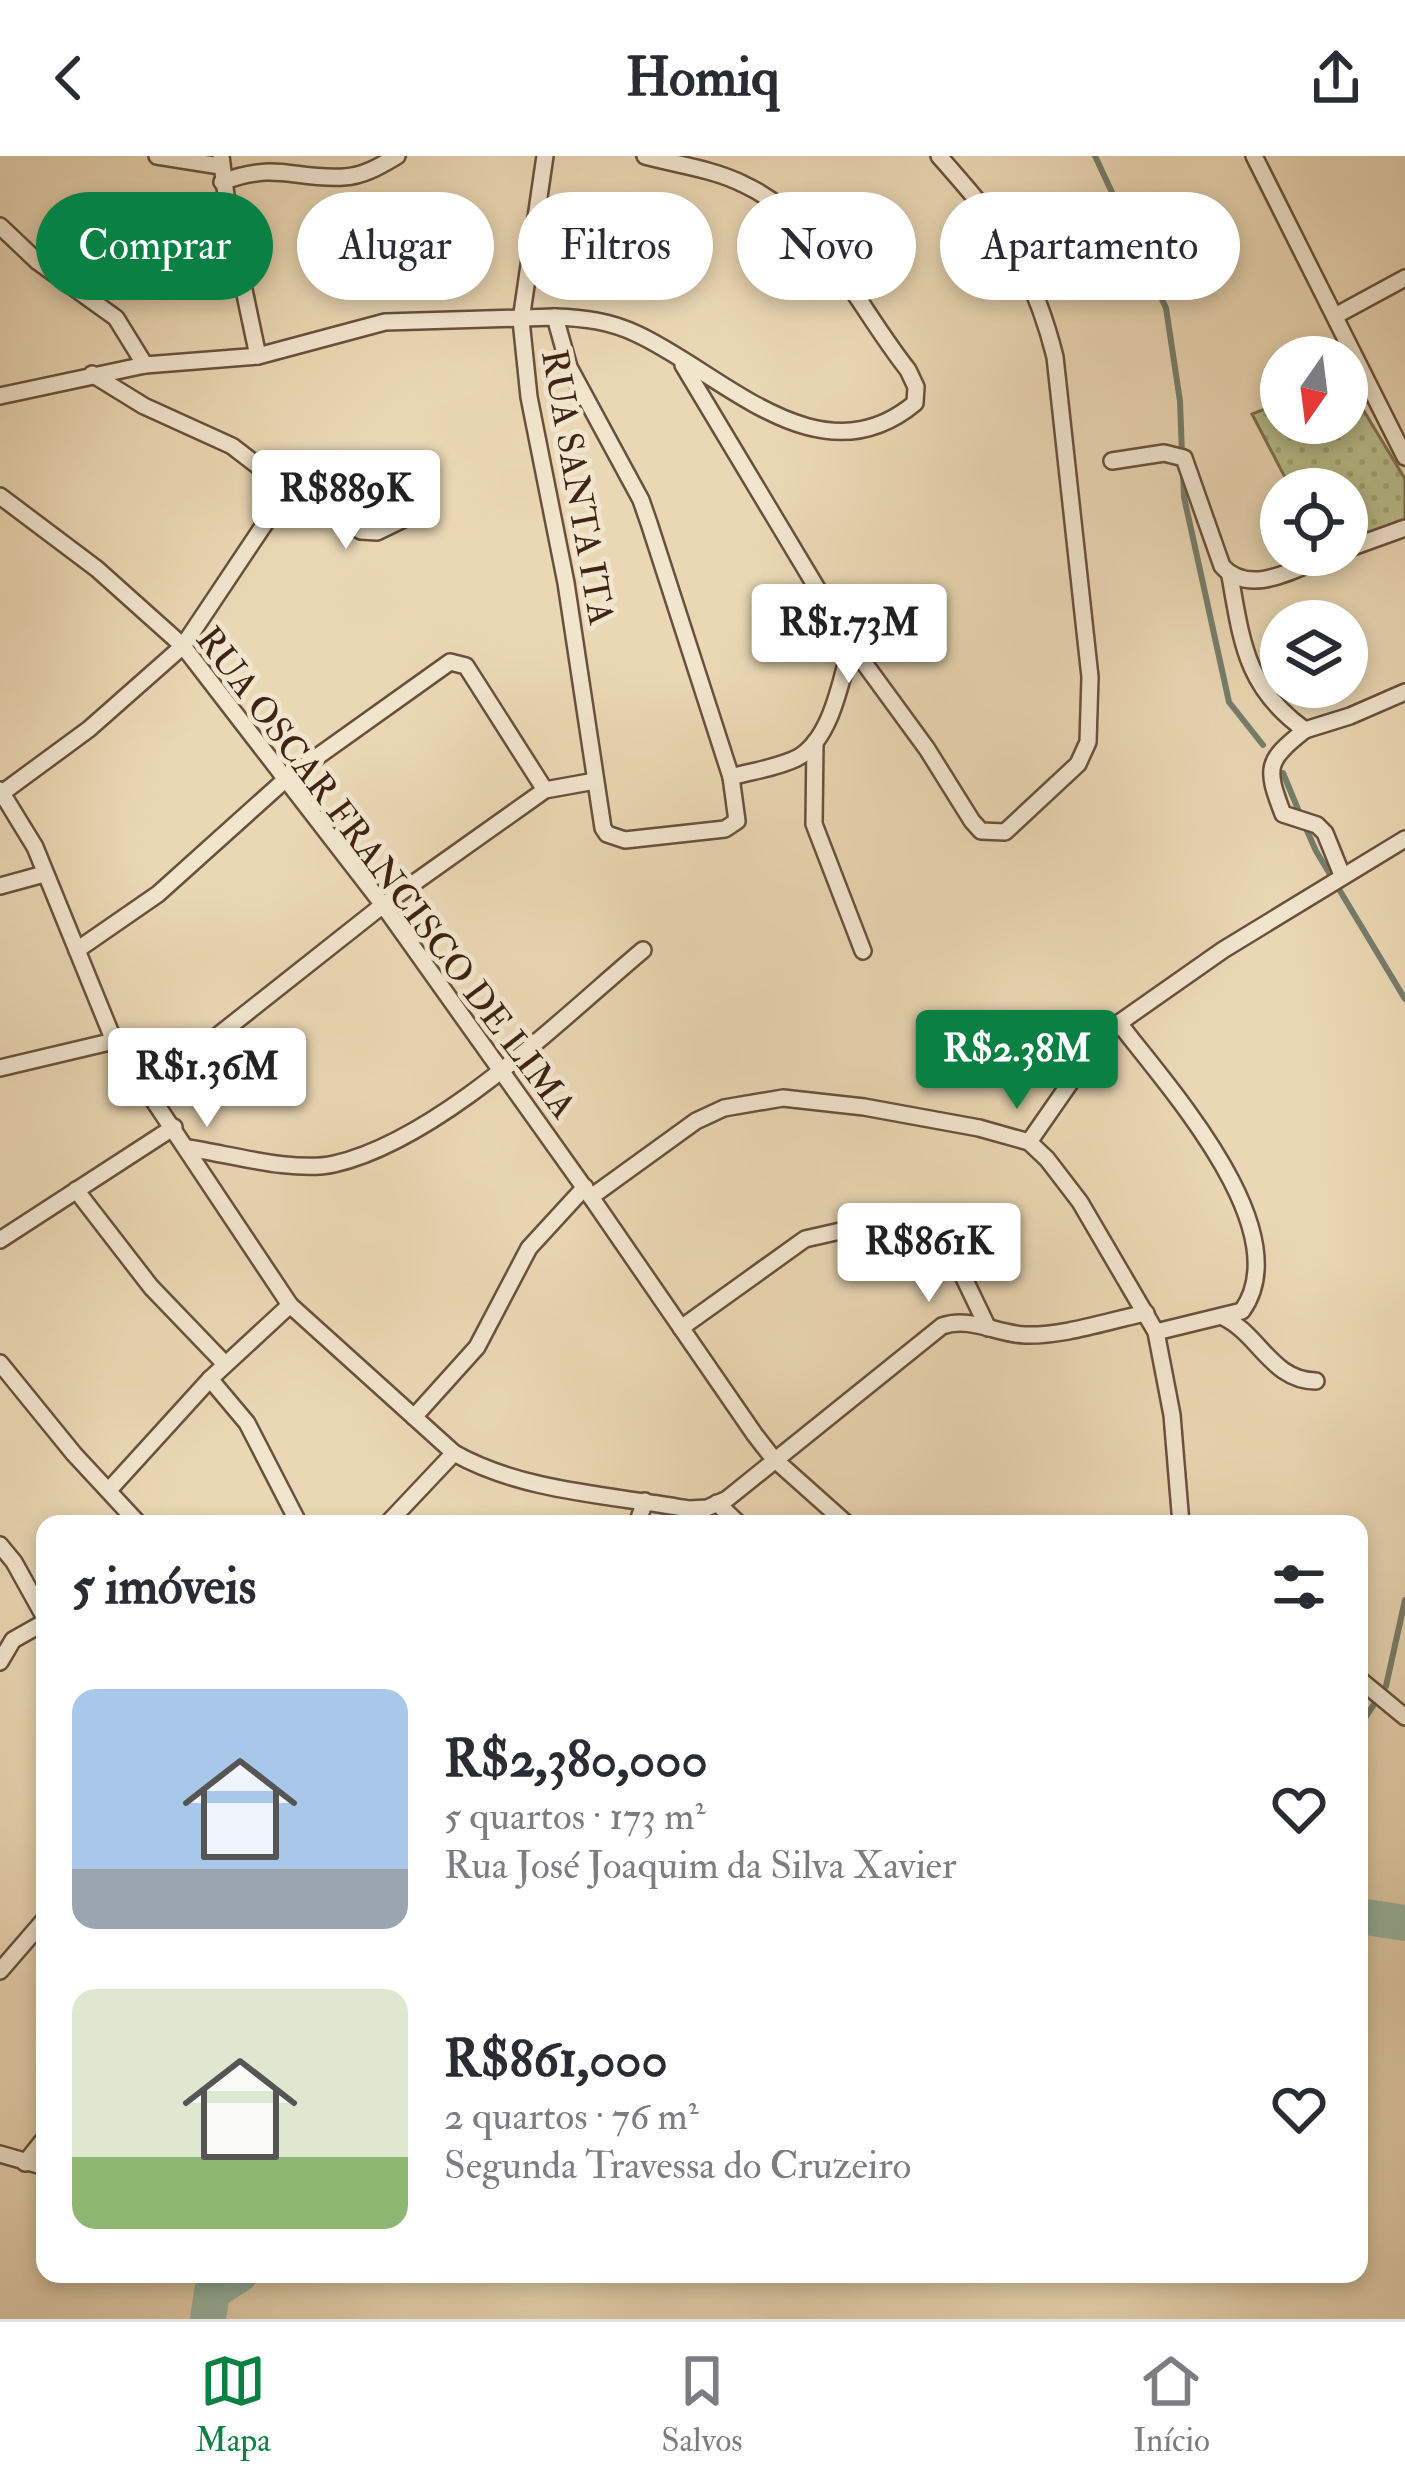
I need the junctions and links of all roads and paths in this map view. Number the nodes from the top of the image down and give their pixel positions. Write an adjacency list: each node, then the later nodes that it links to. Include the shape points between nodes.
1 (158, 156): 7 (street)
2 (397, 156): 7 (street, via 348,177)
3 (545, 156): 12 (street, RUA SANTA ITA)
4 (645, 156): 14 (street, via 742,183 788,213 842,273 908,370 915,403 850,433 830,433 791,423)
5 (939, 156): 27 (street, via 1010,238 1055,357 1090,677 1088,742 1078,764 1005,832 981,831)
6 (1255, 156): 10 (street)
7 (221, 168): 13 (street)
8 (0, 226): 15 (street, via 116,318)
9 (1405, 278): 10 (street)
10 (1335, 316): 18 (street)
11 (555, 317): 12 (street); 14 (street, via 632,331); 32 (street, via 568,367 641,500)
12 (521, 320): 13 (street, via 385,322); 34 (street, RUA SANTA ITA)
13 (258, 356): 15 (street)
14 (681, 362): 27 (street)
15 (146, 365): 16 (street)
16 (92, 374): 17 (street); 20 (street, via 232,446)
17 (0, 396)
18 (1405, 457)
19 (1112, 461): 25 (street, via 1179,455)
20 (288, 489): 22 (street, via 361,532); 28 (street)
21 (0, 496): 28 (street, RUA OSCAR FRANCISCO DE LIMA)
22 (412, 515)
23 (1405, 528): 24 (street)
24 (1368, 541)
25 (1231, 576): 26 (street); 30 (street, via 1255,678)
26 (1274, 576)
27 (851, 645): 31 (street)
28 (183, 646): 33 (street, RUA OSCAR FRANCISCO DE LIMA); 36 (street)
29 (1405, 692): 30 (street)
30 (1305, 730): 39 (street, via 1275,753 1270,771 1283,814 1325,833)
31 (815, 742): 32 (street, via 791,760); 44 (street, via 814,824)
32 (730, 777): 34 (street, RUA SANTA ITA, via 737,820 724,830 625,840 603,827)
33 (286, 779): 35 (street, via 438,668 460,662); 41 (street, RUA OSCAR FRANCISCO DE LIMA); 42 (street, via 158,894)
34 (595, 781): 35 (street)
35 (545, 790): 41 (street)
36 (1, 792): 38 (street)
37 (1405, 839): 39 (street)
38 (44, 874): 40 (street); 42 (street)
39 (1341, 876): 45 (street)
40 (0, 886)
41 (383, 904): 48 (street, RUA OSCAR FRANCISCO DE LIMA); 49 (street)
42 (77, 950): 46 (street)
43 (643, 950): 48 (street)
44 (863, 951)
45 (1119, 1023): 51 (street); 58 (street, via 1237,1192 1253,1244 1252,1290 1242,1311)
46 (114, 1041): 47 (street); 49 (street)
47 (2, 1063)
48 (500, 1071): 52 (street, via 445,1112 335,1163); 54 (street, RUA OSCAR FRANCISCO DE LIMA)
49 (149, 1090): 50 (street)
50 (173, 1127): 52 (street); 53 (street)
51 (1029, 1142): 54 (street, via 783,1098 697,1121); 57 (street, via 1080,1202)
52 (188, 1148): 56 (street)
53 (76, 1190): 55 (street); 63 (street, via 151,1287)
54 (588, 1192): 59 (street, RUA OSCAR FRANCISCO DE LIMA); 66 (street, via 529,1248 477,1347)
55 (0, 1240)
56 (290, 1305): 63 (street); 66 (street)
57 (1146, 1313): 60 (street, via 1043,1334); 61 (street)
58 (1222, 1317): 61 (street); 65 (street, via 1291,1378)
59 (681, 1328): 60 (street, via 805,1239 871,1223 923,1229 951,1250); 68 (street, RUA OSCAR FRANCISCO DE LIMA)
60 (988, 1328): 68 (street, via 943,1326)
61 (1156, 1332): 78 (street)
62 (0, 1363): 69 (street)
63 (225, 1364): 64 (street)
64 (210, 1378): 69 (street); 73 (street, via 247,1423)
65 (1316, 1381)
66 (414, 1417): 67 (street)
67 (454, 1453): 70 (street, via 512,1478); 74 (street)
68 (773, 1458): 71 (street); 77 (street, RUA OSCAR FRANCISCO DE LIMA)
69 (109, 1490): 72 (street)
70 (645, 1502): 71 (street, via 689,1509); 75 (street)
71 (717, 1503): 76 (street)
72 (132, 1515)
73 (294, 1515)
74 (395, 1515)
75 (640, 1515)
76 (730, 1515)
77 (837, 1515)
78 (1180, 1515)
79 (0, 1545): 80 (street)
80 (36, 1603)
81 (36, 1623): 82 (street)
82 (6, 1635): 83 (street)
83 (0, 1662)
84 (1368, 1687): 85 (street)
85 (1400, 1710)
86 (36, 1930): 87 (street)
87 (0, 1972)
88 (36, 2149): 90 (street)
89 (0, 2154): 90 (street)
90 (25, 2163): 91 (street)
91 (36, 2165)

